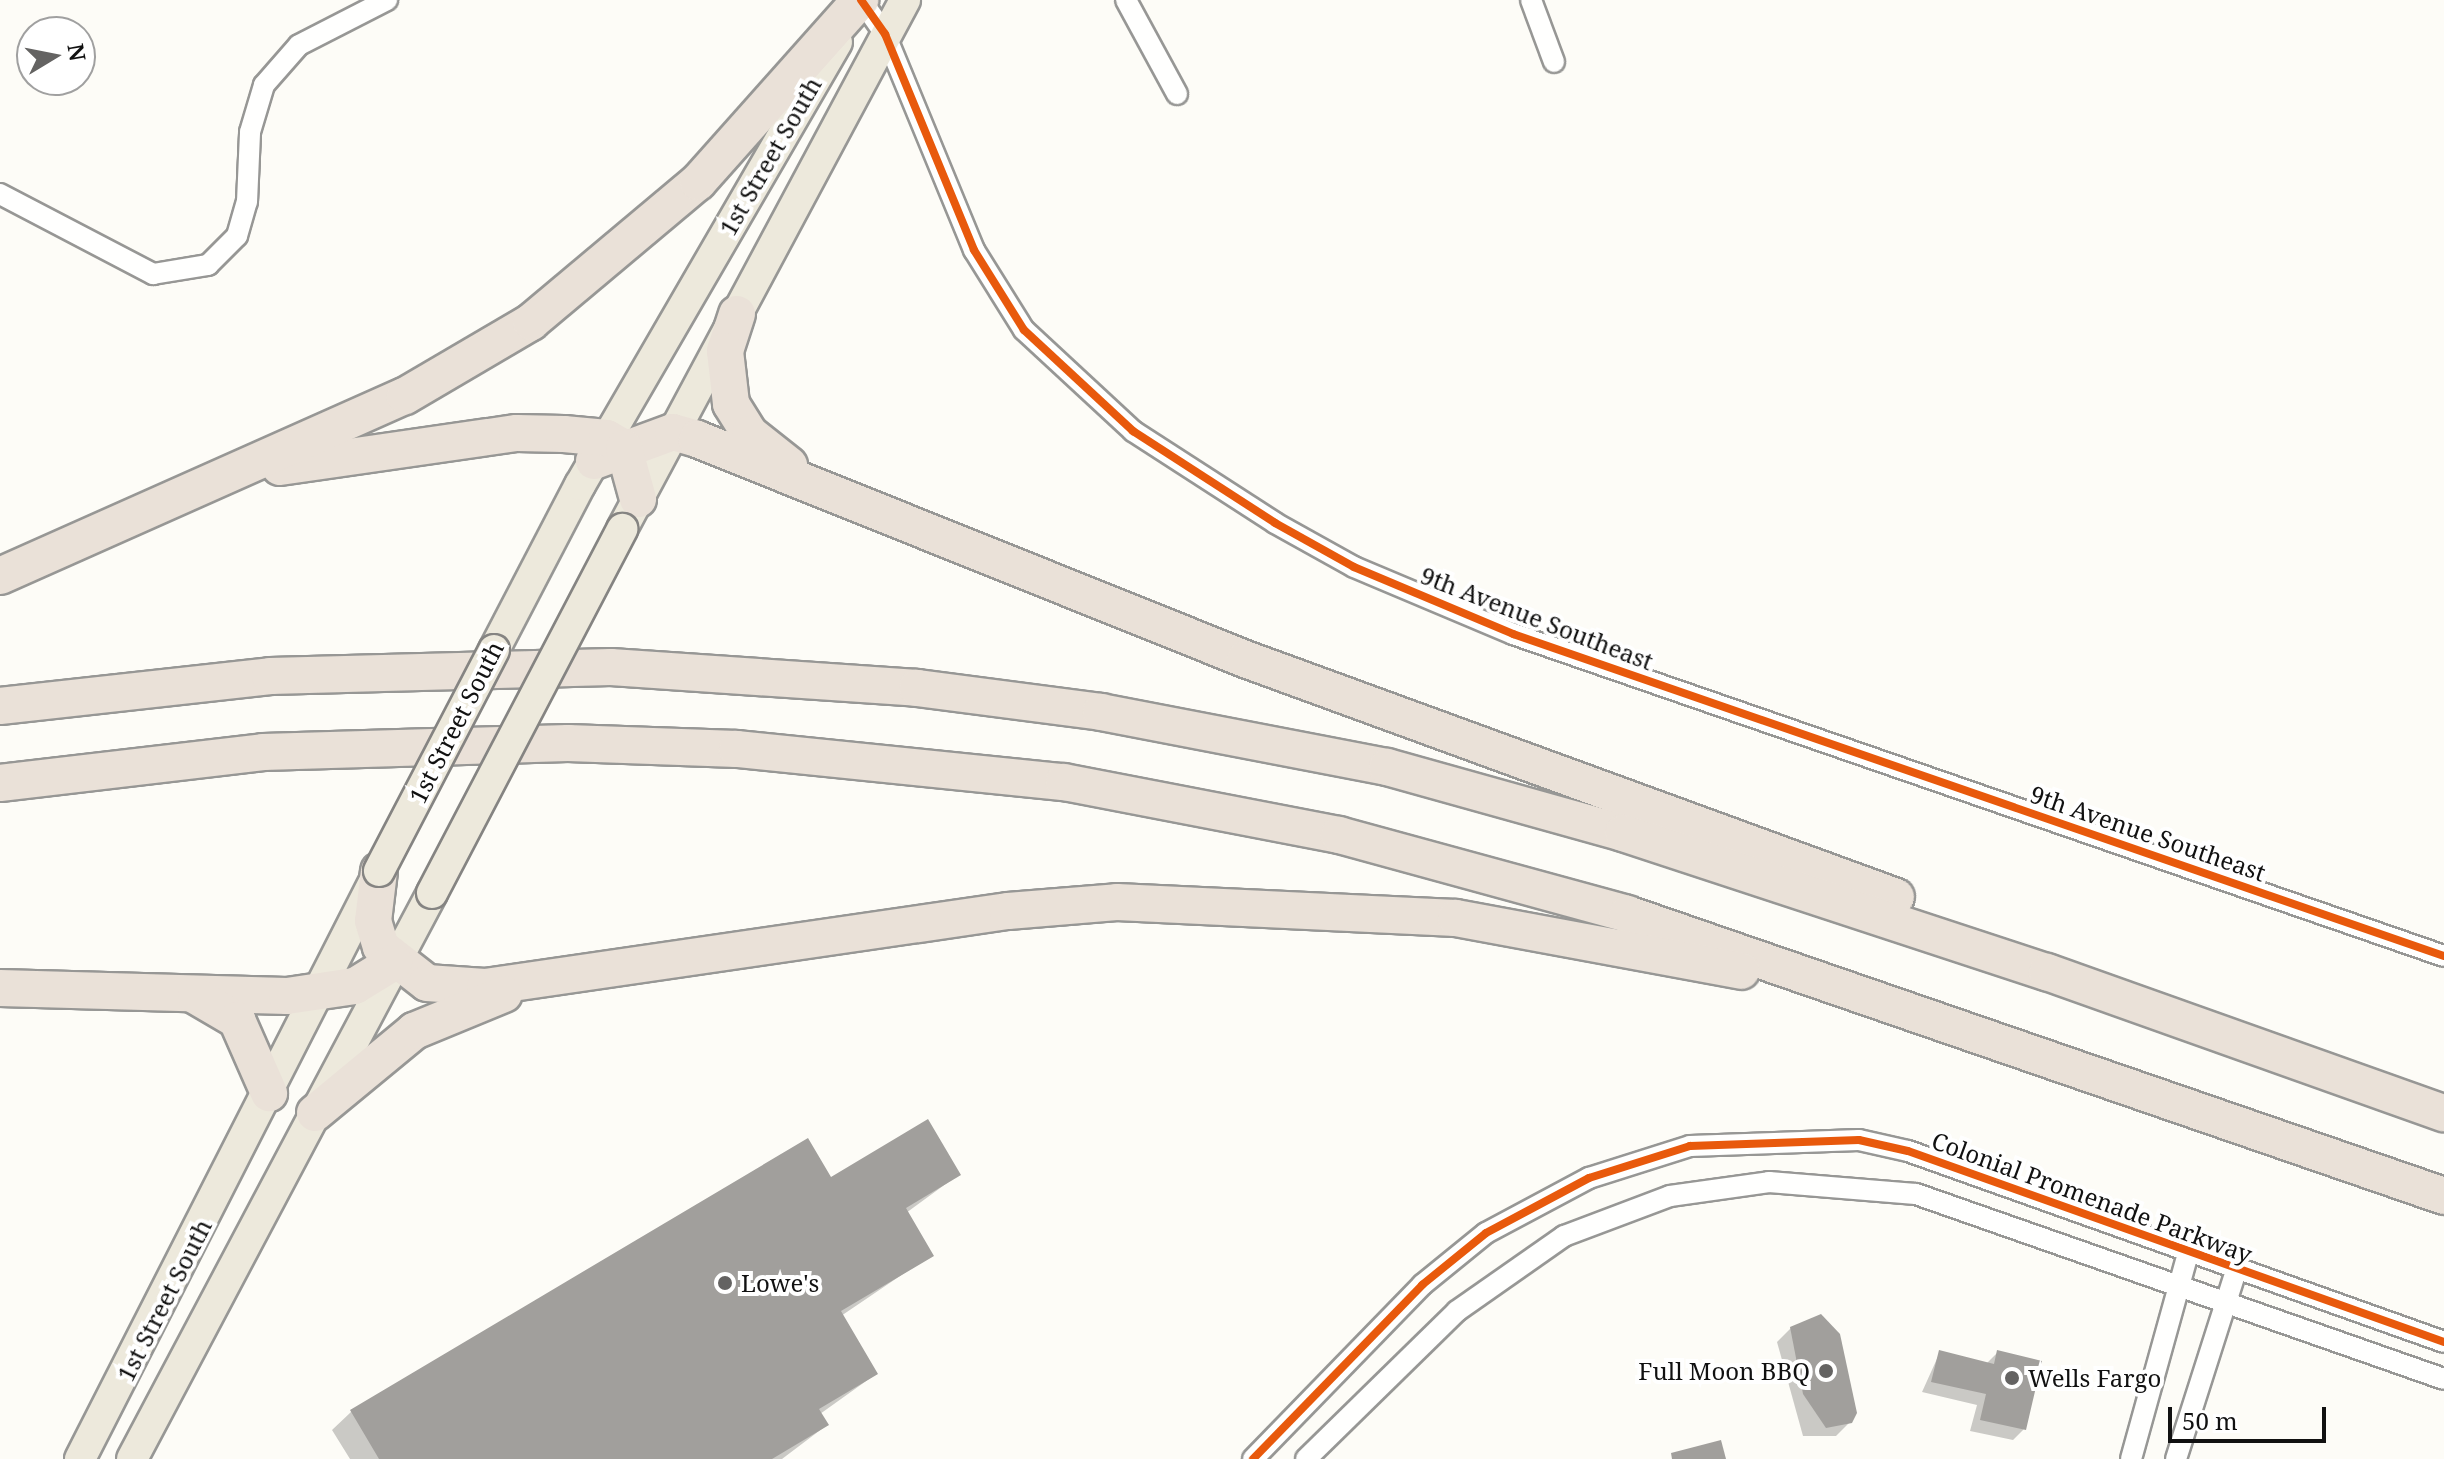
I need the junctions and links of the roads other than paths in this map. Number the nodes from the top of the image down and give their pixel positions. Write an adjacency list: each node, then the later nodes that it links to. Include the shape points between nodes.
1 (387, 0): 9 (street, via 299,45 264,85 250,132 247,202 237,236 208,265 181,275 153,274)
2 (861, 0): 6 (street, 9th Avenue Southeast); 12 (main road, 1st Street South); 14 (highway, via 698,182 531,322 405,396)
3 (905, 0): 6 (main road, 1st Street South)
4 (1126, 0): 8 (street)
5 (1531, 0): 7 (street)
6 (885, 34): 10 (main road, 1st Street South); 20 (street, 9th Avenue Southeast, via 954,210 1024,330 1133,431 1275,523 1354,567 1513,634)
7 (1554, 62)
8 (1177, 94)
9 (0, 194)
10 (737, 314): 11 (main road, 1st Street South); 13 (highway, via 725,351 739,420)
11 (673, 432): 12 (highway); 13 (highway); 15 (main road, 1st Street South)
12 (601, 458): 14 (highway, via 517,433 283,466); 15 (highway); 19 (main road, 1st Street South, bridge)
13 (831, 492): 22 (highway, via 1245,659 1975,924)
14 (177, 495): 16 (highway)
15 (630, 514): 21 (main road, 1st Street South, bridge)
16 (0, 576)
17 (0, 706): 22 (highway, via 270,676 611,667 995,697 1387,767 1623,833)
18 (0, 783): 24 (highway, via 375,746 568,743 887,761 1064,782 1339,835 1612,909)
19 (379, 871): 21 (highway, via 373,921); 26 (main road, 1st Street South)
20 (2444, 956)
21 (394, 962): 23 (highway, via 427,983 485,987); 26 (highway, via 355,986); 29 (main road, 1st Street South)
22 (2047, 972): 30 (highway)
23 (547, 979): 24 (highway, via 1008,911 1117,902 1456,918); 29 (highway, via 414,1031)
24 (1830, 985): 31 (highway)
25 (0, 988): 27 (highway)
26 (320, 993): 27 (highway); 28 (main road, 1st Street South)
27 (183, 994): 28 (highway, via 210,998 237,1020)
28 (269, 1093): 39 (main road, 1st Street South)
29 (315, 1113): 38 (main road, 1st Street South)
30 (2444, 1113)
31 (2444, 1196)
32 (2188, 1253): 33 (street, Colonial Promenade Parkway); 34 (street); 40 (street, Colonial Promenade Parkway, via 2057,1201 1859,1140 1690,1146 1589,1178 1486,1233 1422,1285)
33 (2236, 1271): 35 (street); 36 (street, Colonial Promenade Parkway)
34 (2179, 1286): 35 (street); 41 (street, via 1916,1194 1802,1180 1670,1196 1607,1216 1504,1272); 42 (street)
35 (2227, 1304): 37 (street); 43 (street)
36 (2444, 1342)
37 (2444, 1379)
38 (141, 1452)
39 (80, 1459)
40 (1253, 1459)
41 (1306, 1459)
42 (2131, 1459)
43 (2176, 1459)

